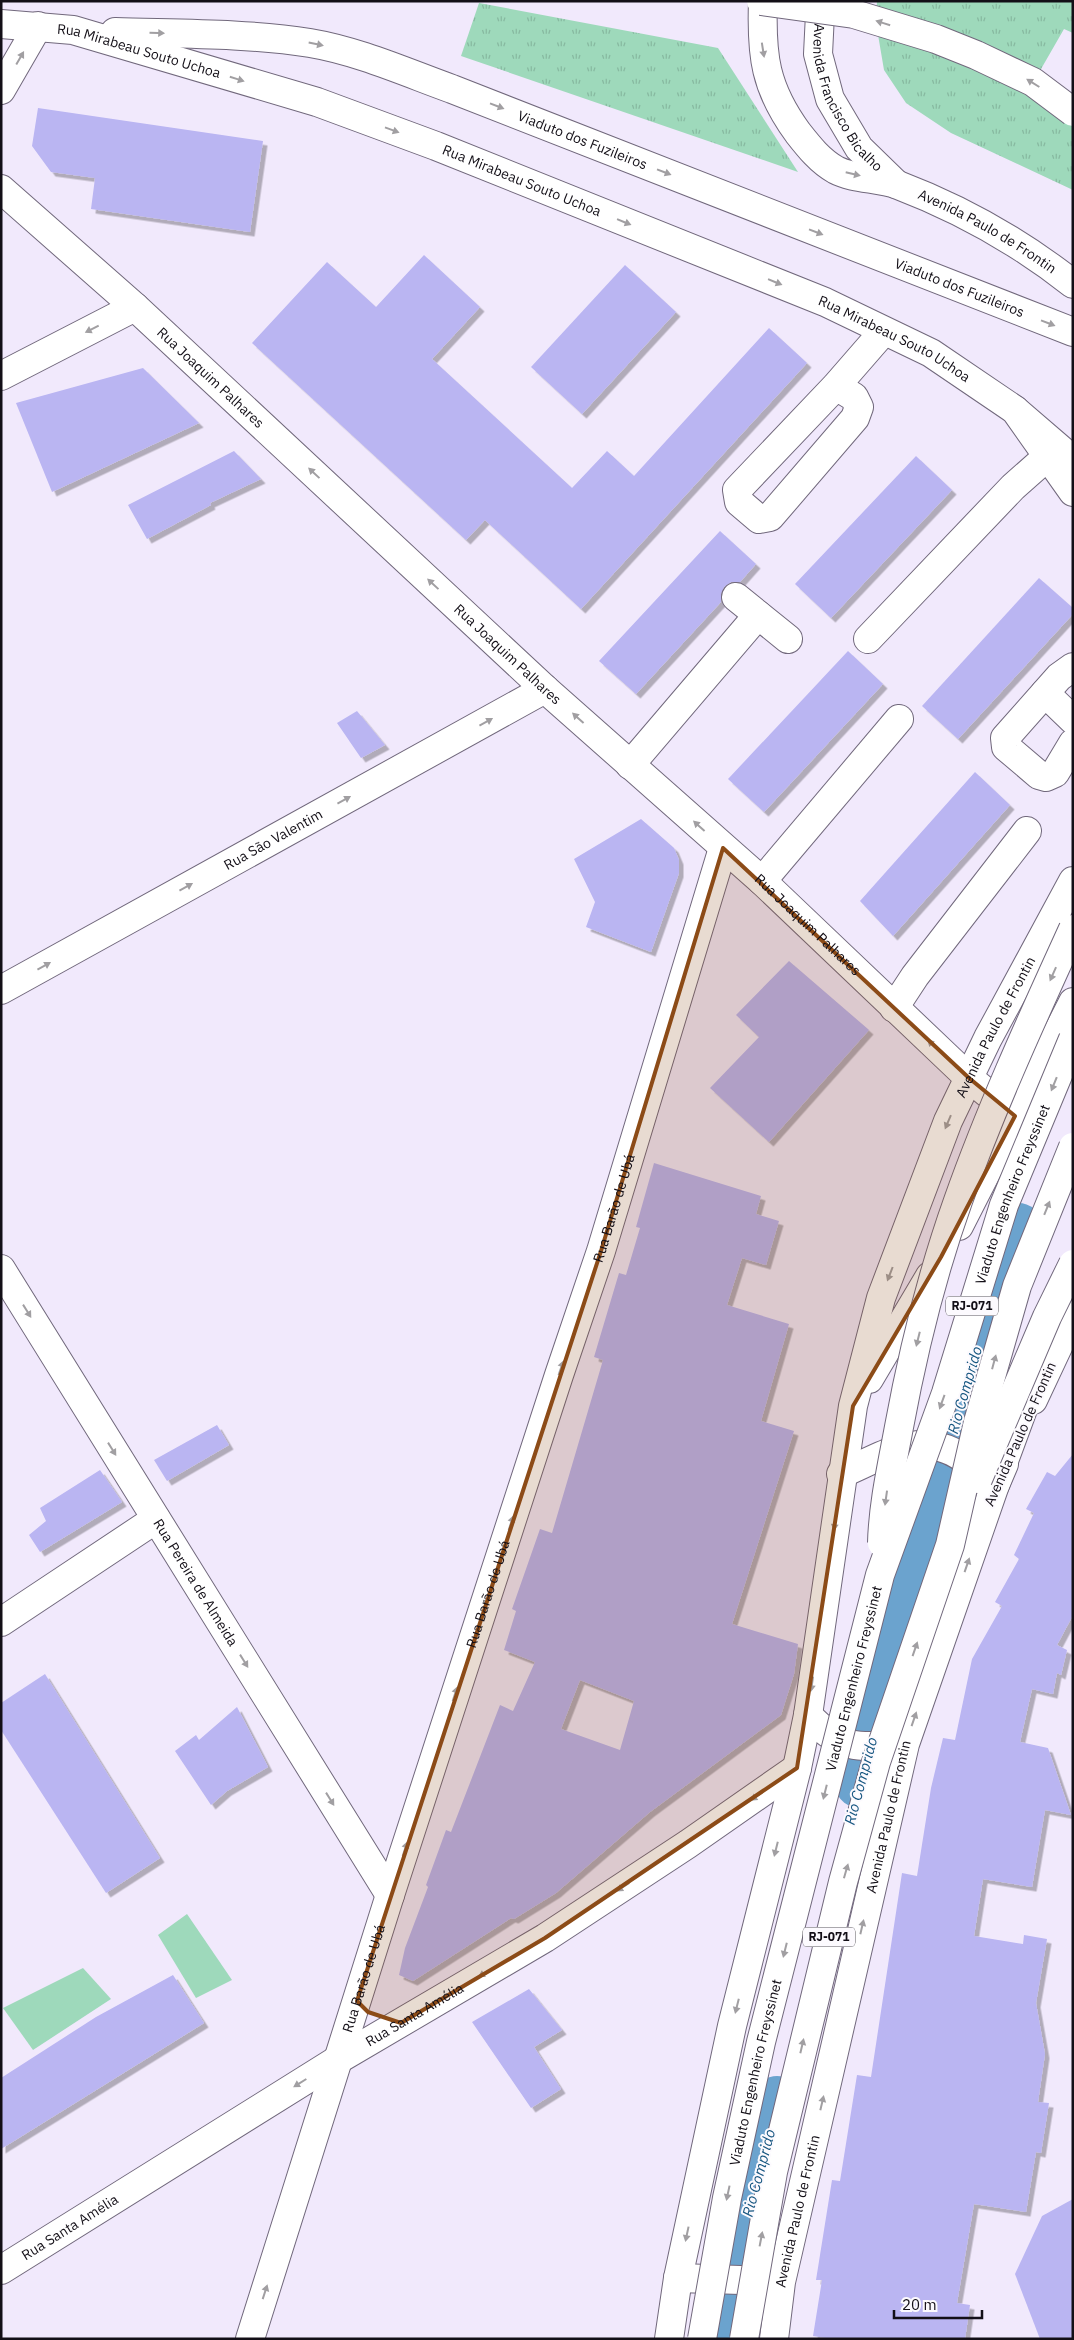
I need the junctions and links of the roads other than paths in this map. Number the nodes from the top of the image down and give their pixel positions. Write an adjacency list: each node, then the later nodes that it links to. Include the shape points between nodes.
1 (762, 1): 7 (main road, one-way to 1, bridge, via 1033,82 936,40 854,14); 8 (main road, one-way to 8, via 762,41 768,79 785,115 811,151 837,170)
2 (824, 1): 8 (main road, Avenida Francisco Bicalho, via 820,14 818,54 830,99 859,148)
3 (1, 24): 4 (main road, Rua Mirabeau Souto Uchoa)
4 (38, 26): 5 (main road, Rua Mirabeau Souto Uchoa); 6 (main road, one-way to 4)
5 (73, 30): 12 (main road, Rua Mirabeau Souto Uchoa, one-way to 12, via 317,102 427,143 826,302); 13 (main road, Viaduto dos Fuzileiros, one-way to 13, via 267,38 311,43 358,55)
6 (1, 90)
7 (1073, 112)
8 (897, 185): 10 (main road, Avenida Paulo de Frontin, via 987,226)
9 (1, 190): 11 (main road, Rua Joaquim Palhares)
10 (1073, 284)
11 (135, 307): 14 (main road, one-way to 14); 23 (main road, Rua Joaquim Palhares, one-way to 11)
12 (883, 332): 15 (main road); 16 (main road, Rua Mirabeau Souto Uchoa, via 931,353 1015,410)
13 (1073, 332)
14 (1, 376)
15 (836, 386): 15 (main road, via 737,490 739,502 759,519 770,517 855,418 859,407 854,397)
16 (1060, 458): 17 (main road); 21 (main road, via 1013,487)
17 (1073, 492)
18 (736, 597): 19 (main road)
19 (758, 615): 20 (main road); 28 (main road)
20 (788, 639)
21 (868, 639)
22 (1072, 668): 24 (main road)
23 (545, 689): 28 (main road, Rua Joaquim Palhares, one-way to 23); 34 (main road, Rua São Valentim, one-way to 23)
24 (1045, 694): 26 (main road); 27 (main road, via 1004,738 1006,747 1039,775 1046,777 1054,772)
25 (899, 719): 31 (main road)
26 (1073, 720)
27 (1073, 743)
28 (630, 764): 30 (main road, Rua Joaquim Palhares, one-way to 28)
29 (1027, 830): 36 (main road)
30 (723, 848): 31 (main road, Rua Joaquim Palhares); 58 (main road, Rua Barão de Ubá, one-way to 30, via 601,1251)
31 (762, 881): 36 (main road, Rua Joaquim Palhares)
32 (1073, 881): 38 (main road, Avenida Paulo de Frontin)
33 (1073, 929): 50 (main road, one-way to 50, bridge, via 1022,1041 958,1201 926,1306 908,1378 887,1490)
34 (1, 990)
35 (1073, 1002): 39 (main road, Avenida Paulo de Frontin)
36 (894, 1008): 38 (main road, Rua Joaquim Palhares, one-way to 36)
37 (1073, 1039): 50 (main road, Viaduto Engenheiro Freyssinet / RJ-071, one-way to 50, bridge, via 1004,1205 946,1393)
38 (969, 1078): 39 (main road, Rua Joaquim Palhares); 45 (main road, Avenida Paulo de Frontin, one-way to 45, via 948,1121 881,1298)
39 (1016, 1116): 45 (main road, Avenida Paulo de Frontin, via 952,1238)
40 (1073, 1147): 49 (main road, RJ-071, one-way to 40, bridge, via 978,1422 1006,1323 1036,1235)
41 (1073, 1264): 49 (main road, bridge, via 1047,1317)
42 (1, 1269): 48 (main road, Rua Pereira de Almeida, one-way to 48)
43 (1073, 1280): 47 (main road)
44 (1073, 1315): 47 (main road, Avenida Paulo de Frontin)
45 (852, 1406): 46 (main road, Avenida Paulo de Frontin)
46 (841, 1474): 47 (main road, via 908,1446 925,1443 942,1446 965,1457); 52 (main road, Avenida Paulo de Frontin, one-way to 52)
47 (995, 1485): 53 (main road, Avenida Paulo de Frontin, one-way to 47)
48 (156, 1519): 51 (main road); 58 (main road, Rua Pereira de Almeida, one-way to 58)
49 (950, 1545): 68 (main road, RJ-071, one-way to 49, bridge, via 773,2172 843,1882 876,1762)
50 (880, 1575): 67 (main road, Viaduto Engenheiro Freyssinet / RJ-071, one-way to 67, bridge, via 761,2042 727,2198)
51 (1, 1622)
52 (808, 1715): 54 (main road); 56 (main road, Avenida Paulo de Frontin)
53 (905, 1744): 55 (main road); 57 (main road, Avenida Paulo de Frontin)
54 (839, 1749): 55 (main road, via 853,1759); 56 (main road)
55 (872, 1757): 57 (main road)
56 (797, 1768): 60 (main road, Rua Santa Amélia, one-way to 60, via 545,1938); 63 (main road, Avenida Paulo de Frontin, one-way to 63, via 732,2026)
57 (895, 1786): 64 (main road, Avenida Paulo de Frontin, one-way to 57)
58 (390, 1895): 59 (main road, Rua Barão de Ubá)
59 (357, 2001): 60 (main road, via 378,2018); 61 (main road, Rua Barão de Ubá)
60 (401, 2023): 61 (main road, Rua Santa Amélia)
61 (339, 2059): 62 (main road, Rua Santa Amélia, one-way to 62); 65 (main road, Rua Barão de Ubá, one-way to 61)
62 (1, 2270)
63 (678, 2278): 64 (main road, bridge); 66 (main road, Avenida Paulo de Frontin)
64 (781, 2282): 69 (main road, Avenida Paulo de Frontin)
65 (250, 2339)
66 (669, 2339)
67 (702, 2339)
68 (744, 2339)
69 (774, 2339)

